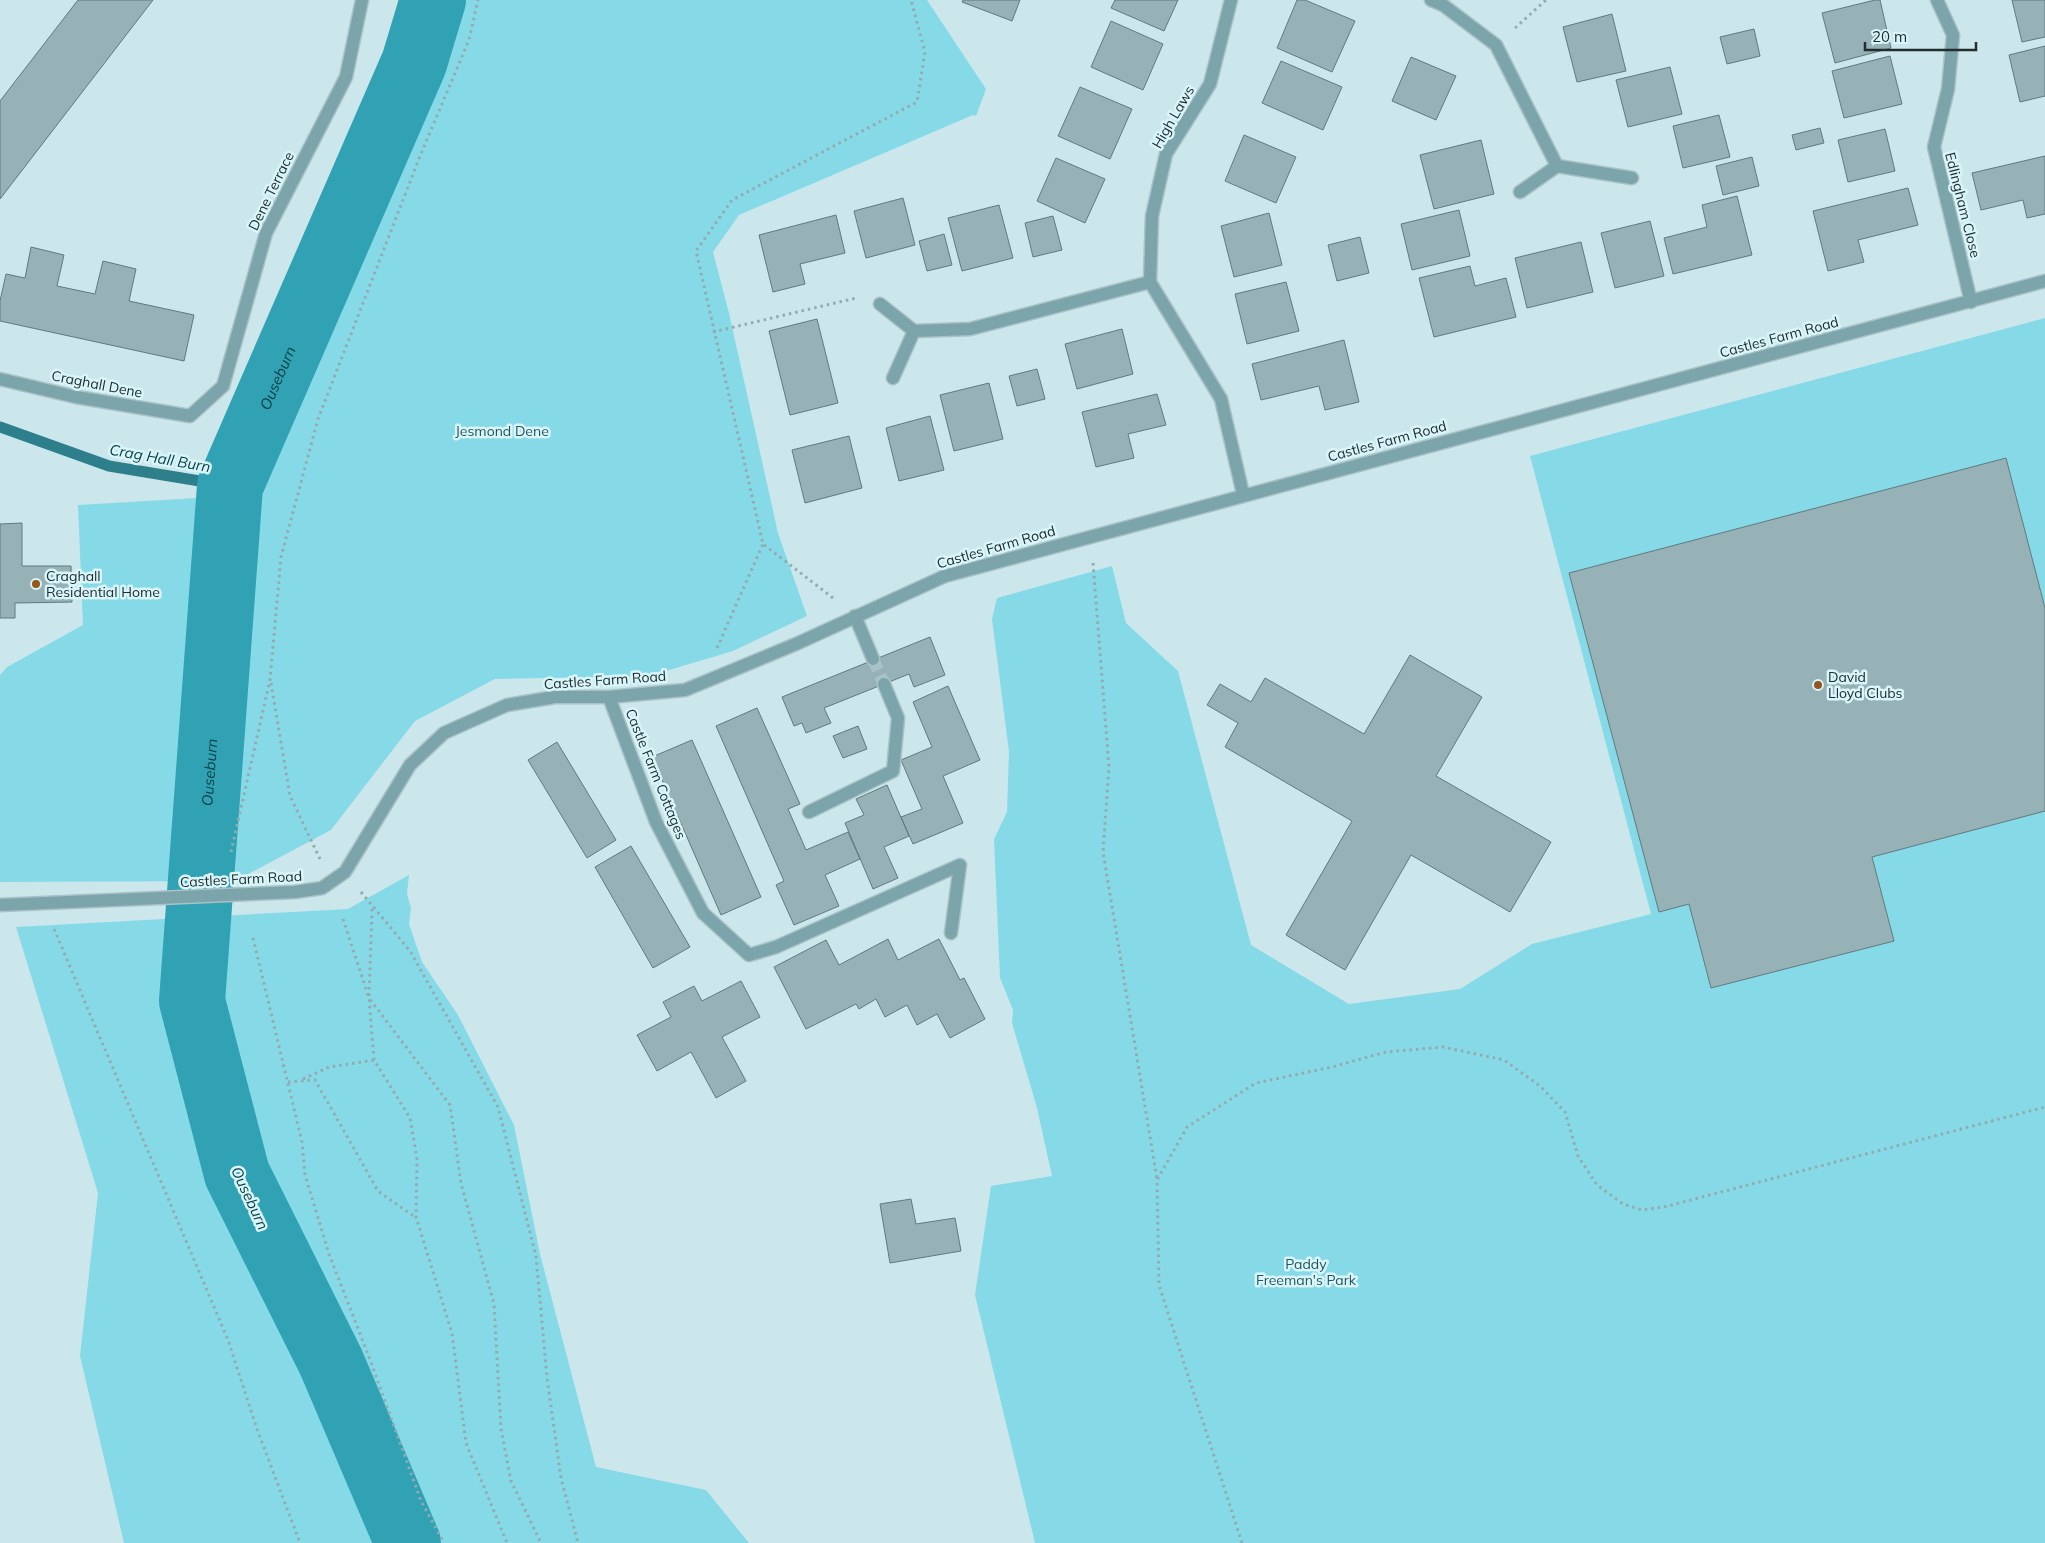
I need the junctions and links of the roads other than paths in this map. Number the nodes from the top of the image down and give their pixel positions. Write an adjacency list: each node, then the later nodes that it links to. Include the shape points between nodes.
1 (362, 0): 15 (street, Dene Terrace, via 346,77 266,233 222,386)
2 (1231, 0): 8 (street, High Laws, via 1210,84 1166,154 1152,216)
3 (1431, 0): 5 (street, via 1443,5 1496,45)
4 (1937, 0): 10 (street, Edlingham Close, via 1953,35 1948,89 1934,147)
5 (1557, 166): 6 (street); 7 (street)
6 (1632, 178)
7 (1520, 192)
8 (1150, 282): 12 (street, via 970,329); 16 (street, via 1221,398)
9 (2045, 282): 10 (street, Castles Farm Road)
10 (1971, 302): 16 (street, Castles Farm Road)
11 (880, 304): 12 (street)
12 (914, 331): 13 (street)
13 (893, 378)
14 (0, 379): 15 (street, Craghall Dene, via 76,397)
15 (190, 416)
16 (1243, 494): 17 (street, Castles Farm Road, via 945,576)
17 (855, 616): 18 (street); 20 (street, Castles Farm Road, via 685,690)
18 (874, 659)
19 (884, 684): 21 (street, via 898,718 893,771)
20 (609, 697): 22 (street, Castles Farm Road, via 556,697 506,705 444,733 410,765 345,872 322,888 295,892); 23 (street, Castle Farm Cottages, via 656,822 704,914 749,956 960,865)
21 (809, 812)
22 (0, 905)
23 (951, 933)

